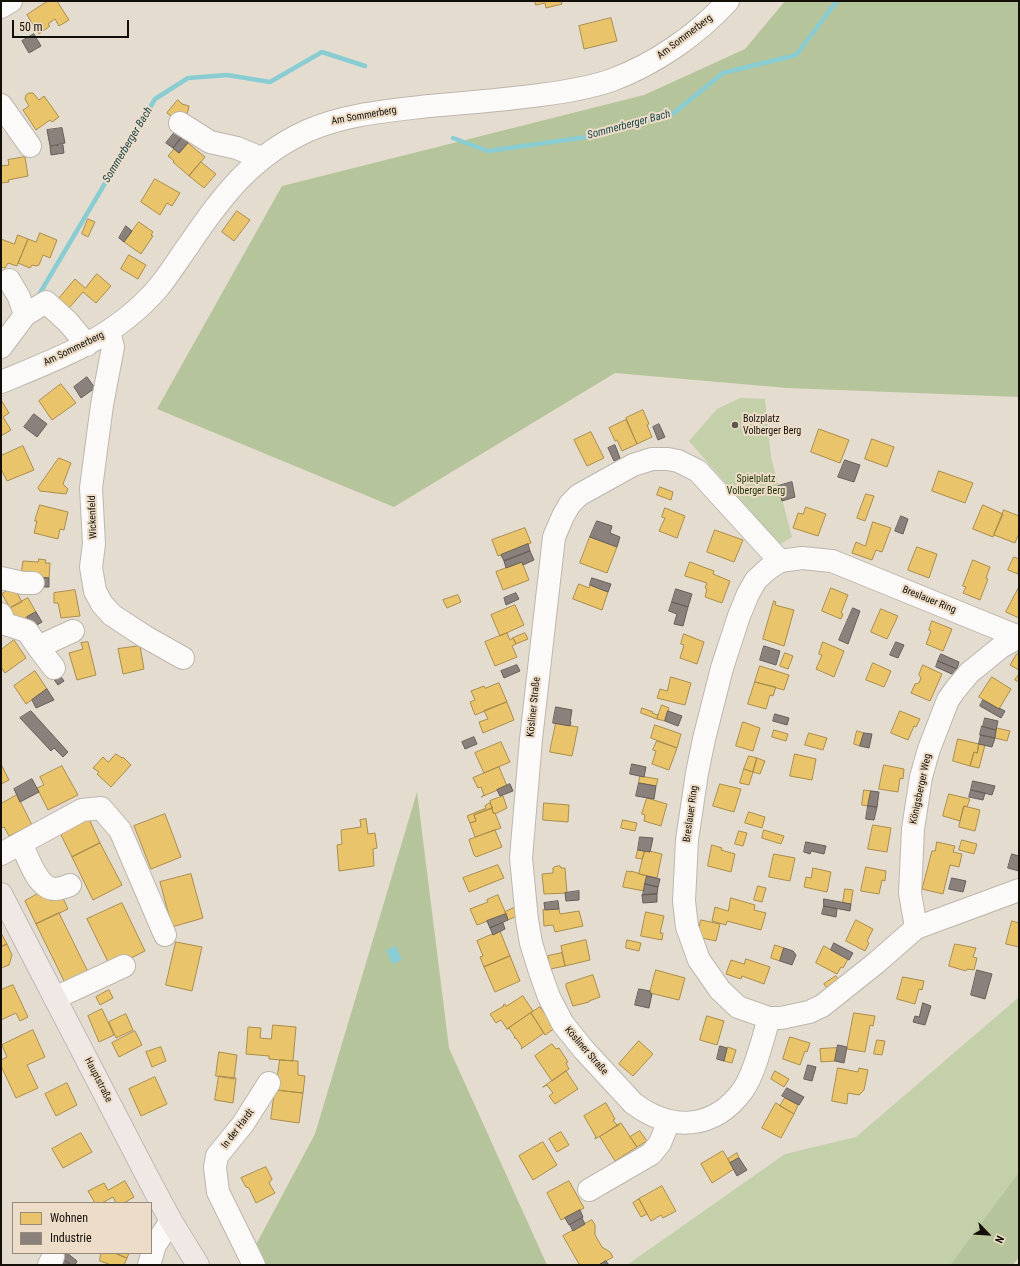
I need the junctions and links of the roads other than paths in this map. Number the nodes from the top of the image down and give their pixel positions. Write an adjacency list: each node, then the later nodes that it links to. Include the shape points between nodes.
1 (11, 1): 3 (street)
2 (728, 1): 7 (street, Am Sommerberg, via 684,40 653,61 610,80 558,93 383,111 350,117 328,122 305,132)
3 (1, 7)
4 (1, 106): 6 (street)
5 (180, 123): 7 (street, via 210,142 237,148)
6 (30, 146)
7 (261, 158): 10 (street, Am Sommerberg, via 224,195 158,287 137,310)
8 (9, 280): 9 (street, via 19,297)
9 (25, 315): 11 (street, via 46,302 68,322); 12 (street)
10 (109, 332): 11 (street, Am Sommerberg); 21 (street, Wickenfeld, via 113,347 91,488 94,544 91,567 95,591 112,615)
11 (87, 345): 13 (street, Am Sommerberg, via 66,355)
12 (1, 347)
13 (3, 374)
14 (780, 561): 19 (street, Breslauer Ring, via 802,558 832,561); 32 (street, Breslauer Ring, via 756,580 748,594 722,668 697,773 687,840 684,901 687,927 698,960 720,990 738,1007); 34 (street, Kösliner Straße, via 698,471 668,459 652,459 633,465 579,495 570,504 554,537 531,739 521,858 531,943 549,997 563,1024 633,1103 652,1116)
15 (1, 578): 16 (street)
16 (33, 584)
17 (3, 619): 20 (street, via 27,631)
18 (73, 631): 20 (street)
19 (1019, 637): 28 (street, Königsberger Weg, via 1001,647 974,669 955,690 948,700 929,749 921,777 913,829 910,892)
20 (38, 647): 22 (street)
21 (183, 658)
22 (54, 668)
23 (21, 843): 24 (street); 25 (street, via 37,876 45,886 54,889); 29 (street, via 82,810 101,808 120,830)
24 (1, 854)
25 (70, 885)
26 (1019, 890): 28 (street, Breslauer Ring)
27 (1, 894): 31 (main road, Hauptstraße)
28 (916, 928): 32 (street, Breslauer Ring, via 822,1006 782,1018)
29 (165, 935)
30 (124, 966): 31 (street)
31 (55, 998): 36 (main road, Hauptstraße)
32 (769, 1018): 34 (street, Kösliner Straße, via 749,1078 743,1090 726,1109 692,1123)
33 (269, 1083): 39 (street, In der Hardt, via 243,1124 217,1156 215,1167 218,1192)
34 (669, 1121): 35 (street, via 660,1143 651,1154)
35 (589, 1190)
36 (171, 1221): 37 (street, via 155,1245); 38 (main road, Hauptstraße)
37 (149, 1265)
38 (198, 1265)
39 (254, 1265)

